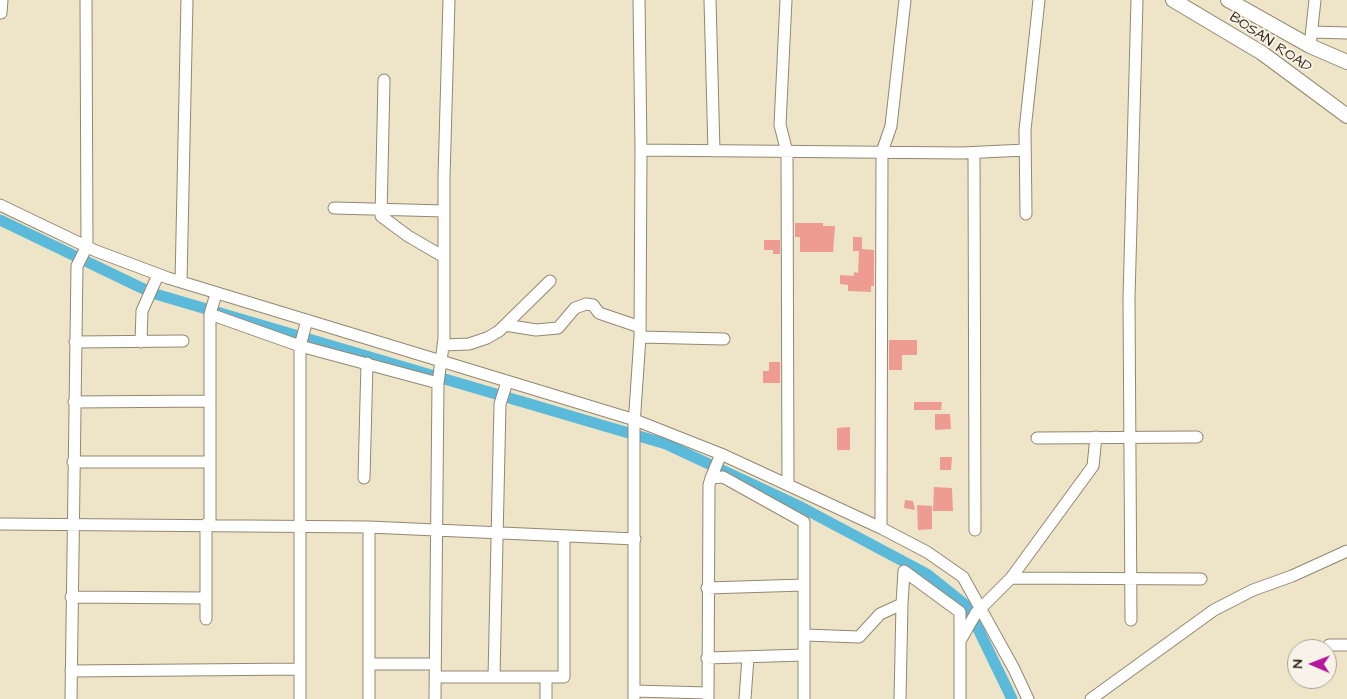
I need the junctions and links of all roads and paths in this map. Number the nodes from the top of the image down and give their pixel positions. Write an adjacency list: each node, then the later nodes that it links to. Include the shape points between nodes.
1 (2, 0): 14 (street)
2 (86, 0): 31 (street)
3 (187, 0): 35 (street)
4 (450, 0): 29 (street)
5 (639, 0): 20 (street)
6 (710, 0): 22 (street)
7 (786, 0): 23 (street, via 780,125)
8 (905, 0): 24 (street, via 891,126)
9 (1039, 0): 21 (street)
10 (1137, 0): 55 (street, via 1129,298)
11 (1173, 0): 19 (main road, BOSAN ROAD, via 1262,53)
12 (1228, 0): 16 (main road, BOSAN ROAD)
13 (1315, 0): 16 (street)
14 (2, 13)
15 (1347, 33): 16 (street)
16 (1312, 39): 17 (main road, BOSAN ROAD)
17 (1347, 62)
18 (384, 80): 28 (street)
19 (1347, 116)
20 (642, 150): 22 (street); 40 (street)
21 (1024, 150): 25 (street); 30 (street)
22 (714, 151): 23 (street)
23 (787, 152): 24 (street); 62 (street)
24 (882, 152): 25 (street); 69 (street)
25 (974, 152): 70 (street)
26 (0, 205): 31 (street)
27 (334, 208): 28 (street)
28 (381, 210): 29 (street); 32 (street, via 386,221)
29 (444, 210): 32 (street)
30 (1026, 214)
31 (84, 250): 33 (street); 43 (street, via 77,266)
32 (444, 257): 45 (street)
33 (158, 274): 35 (street); 44 (street, via 142,311)
34 (550, 281): 39 (street)
35 (181, 282): 36 (street)
36 (215, 298): 37 (street); 38 (street)
37 (210, 314): 46 (street); 51 (street)
38 (306, 324): 46 (street); 48 (street)
39 (504, 325): 40 (street, via 536,330 558,328 575,308 586,304); 45 (street, via 487,338 469,344)
40 (640, 332): 41 (street); 53 (street)
41 (724, 339)
42 (183, 341): 44 (street)
43 (75, 342): 44 (street); 52 (street)
44 (141, 342)
45 (443, 345): 48 (street)
46 (300, 346): 47 (street); 66 (street)
47 (367, 363): 49 (street); 61 (street)
48 (439, 367): 49 (street); 50 (street)
49 (438, 383): 68 (street)
50 (504, 393): 53 (street); 71 (street)
51 (210, 401): 52 (street); 59 (street)
52 (74, 402): 58 (street)
53 (635, 423): 60 (street); 73 (street)
54 (1096, 437): 55 (street); 57 (street); 75 (street, via 1093,466)
55 (1130, 437): 56 (street); 76 (street)
56 (1197, 437)
57 (1037, 438)
58 (73, 462): 59 (street); 65 (street)
59 (210, 462): 64 (street)
60 (717, 466): 62 (street); 78 (street, via 723,477 804,522); 79 (street, via 708,486)
61 (364, 478)
62 (788, 484): 69 (street)
63 (0, 524): 65 (street)
64 (208, 524): 65 (street); 66 (street); 81 (street)
65 (72, 525): 80 (street)
66 (300, 525): 67 (street); 93 (street)
67 (369, 527): 68 (street); 91 (street)
68 (436, 528): 71 (street); 92 (street)
69 (881, 528): 83 (street, via 928,552 962,577)
70 (975, 530)
71 (497, 533): 72 (street); 96 (street)
72 (564, 536): 73 (street); 97 (street, via 564,678)
73 (635, 539): 98 (street)
74 (1347, 551): 110 (street, via 1214,610)
75 (1010, 578): 76 (street); 83 (street)
76 (1130, 579): 77 (street); 85 (street)
77 (1201, 579)
78 (804, 585): 79 (street); 86 (street)
79 (707, 588): 90 (street)
80 (72, 597): 81 (street); 94 (street)
81 (206, 598): 84 (street)
82 (902, 604): 86 (street, via 880,614 859,637); 87 (street, via 904,571 960,612); 107 (street)
83 (976, 615): 87 (street); 109 (street)
84 (206, 619)
85 (1131, 620)
86 (804, 635): 88 (street)
87 (960, 641): 108 (street)
88 (804, 655): 89 (street); 106 (street)
89 (748, 657): 90 (street); 105 (street)
90 (707, 658): 99 (street)
91 (369, 664): 92 (street); 102 (street)
92 (435, 664): 95 (street)
93 (300, 669): 94 (street); 101 (street)
94 (71, 671): 100 (street)
95 (435, 677): 96 (street); 103 (street)
96 (494, 677): 97 (street)
97 (546, 677): 104 (street)
98 (634, 695): 99 (street)
99 (708, 696)
100 (71, 699)
101 (300, 699)
102 (369, 699)
103 (435, 699)
104 (546, 699)
105 (745, 699)
106 (804, 699)
107 (900, 699)
108 (960, 699)
109 (1028, 699)
110 (1091, 699)

